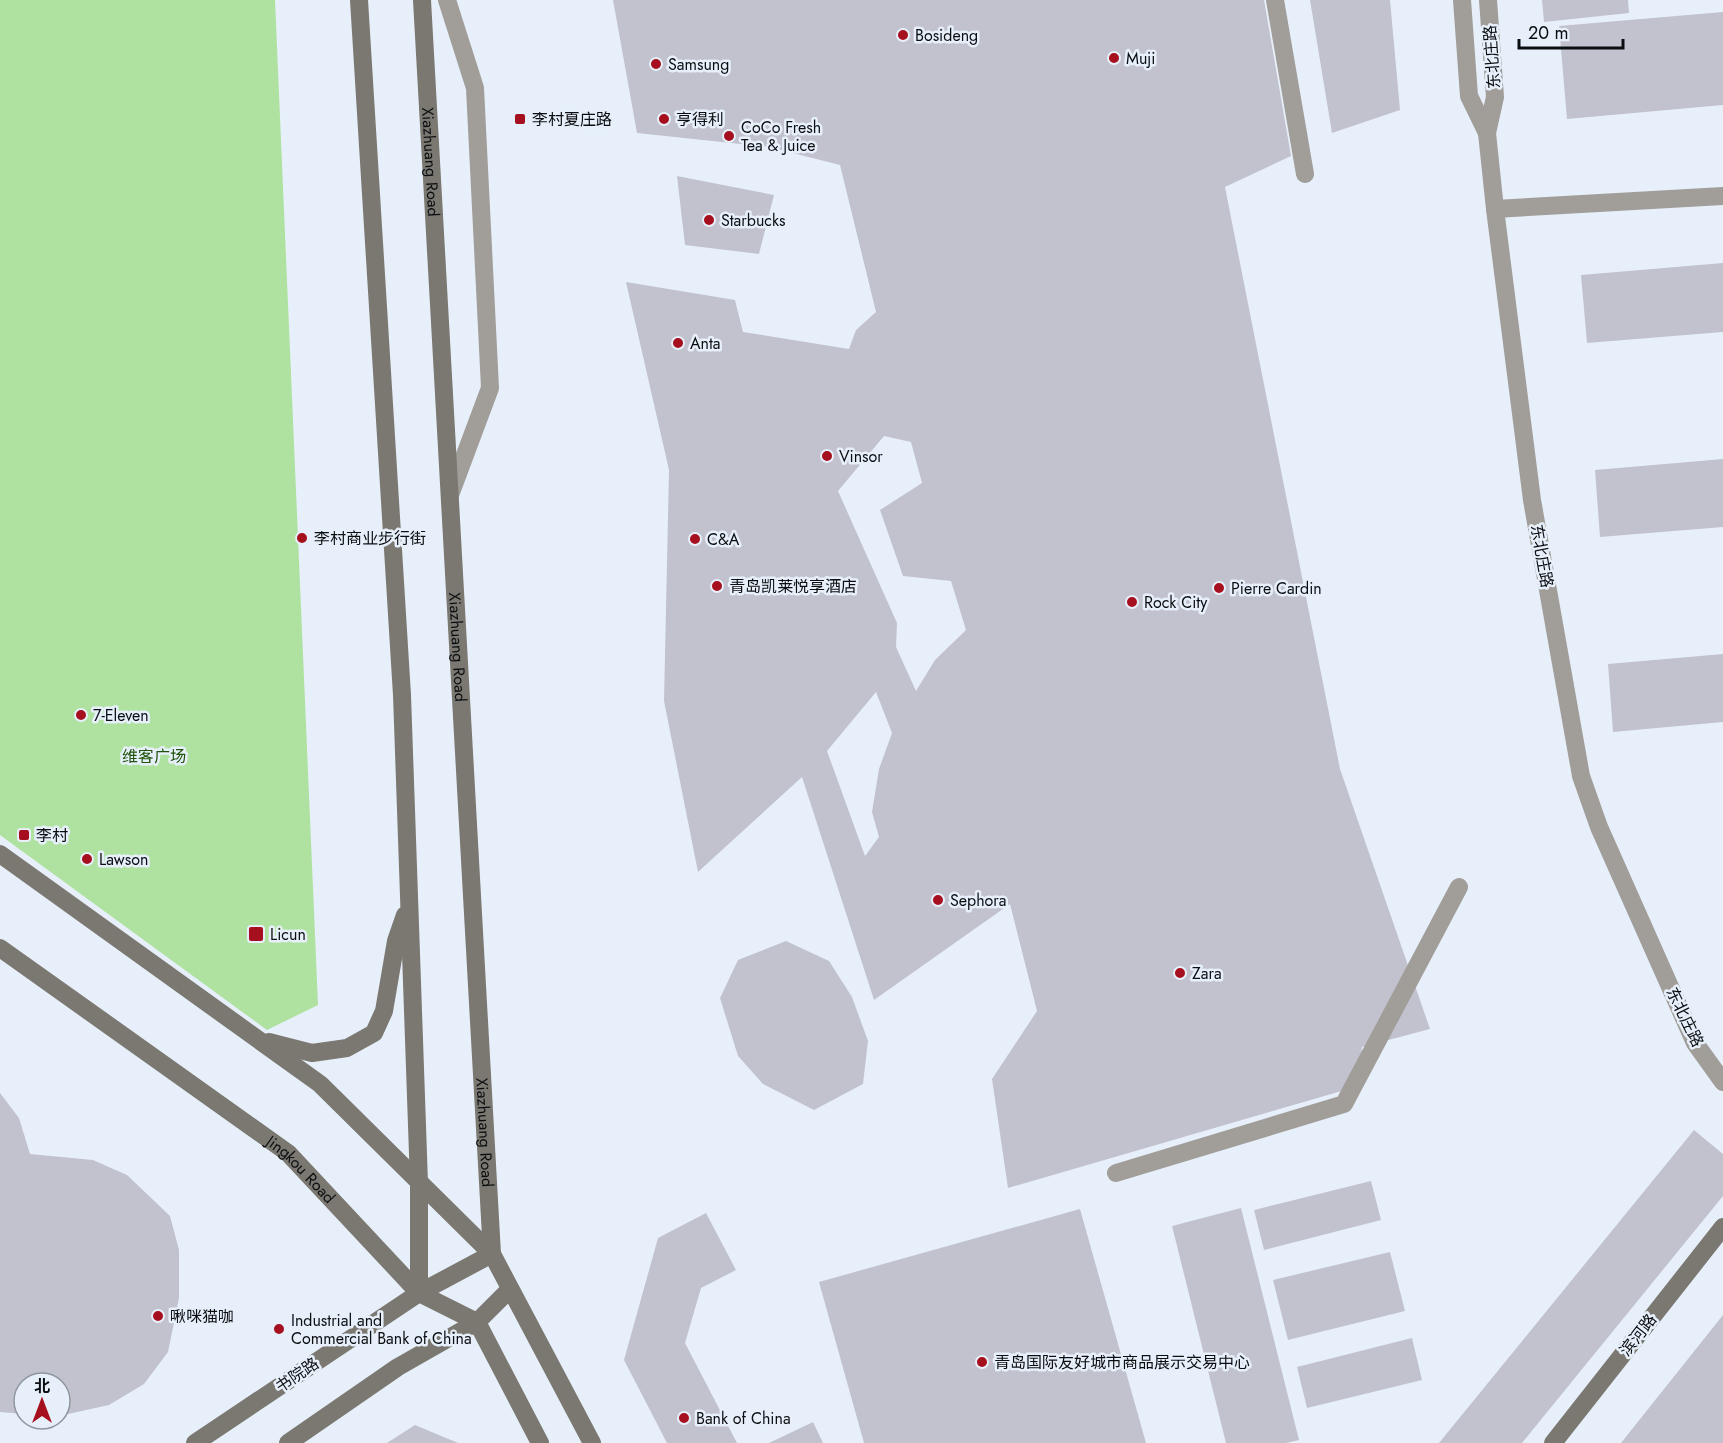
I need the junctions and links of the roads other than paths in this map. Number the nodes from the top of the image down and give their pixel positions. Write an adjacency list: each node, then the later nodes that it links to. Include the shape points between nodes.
1 (359, 0): 14 (main road, via 402,695)
2 (422, 0): 11 (main road, Xiazhuang Road)
3 (447, 0): 11 (street, via 475,88 490,388)
4 (1275, 0): 8 (street)
5 (1462, 0): 7 (street, via 1469,96)
6 (1488, 0): 7 (street, 东北庄路, via 1495,97)
7 (1487, 133): 10 (street, 东北庄路)
8 (1305, 174)
9 (1723, 196): 10 (street)
10 (1495, 209): 17 (street, 东北庄路, via 1532,500 1581,776 1599,827 1695,1043)
11 (450, 495): 21 (main road, Xiazhuang Road)
12 (0, 854): 16 (main road)
13 (1459, 887): 18 (street, via 1344,1104)
14 (409, 902): 16 (main road, via 396,941 384,1011 374,1033 347,1048 312,1053); 19 (main road)
15 (0, 948): 23 (main road, Jingkou Road, via 288,1153)
16 (258, 1040): 19 (main road, via 320,1084)
17 (1723, 1082)
18 (1116, 1173)
19 (419, 1183): 21 (main road); 23 (main road)
20 (1723, 1227): 29 (main road, 滨河路)
21 (492, 1254): 22 (main road, Xiazhuang Road); 23 (main road, 书院路)
22 (510, 1289): 24 (main road); 28 (main road)
23 (419, 1293): 24 (main road, Jingkou Road); 25 (main road, 书院路)
24 (477, 1322): 26 (main road, via 398,1367); 27 (main road)
25 (195, 1443)
26 (288, 1443)
27 (540, 1443)
28 (592, 1443)
29 (1553, 1443)

